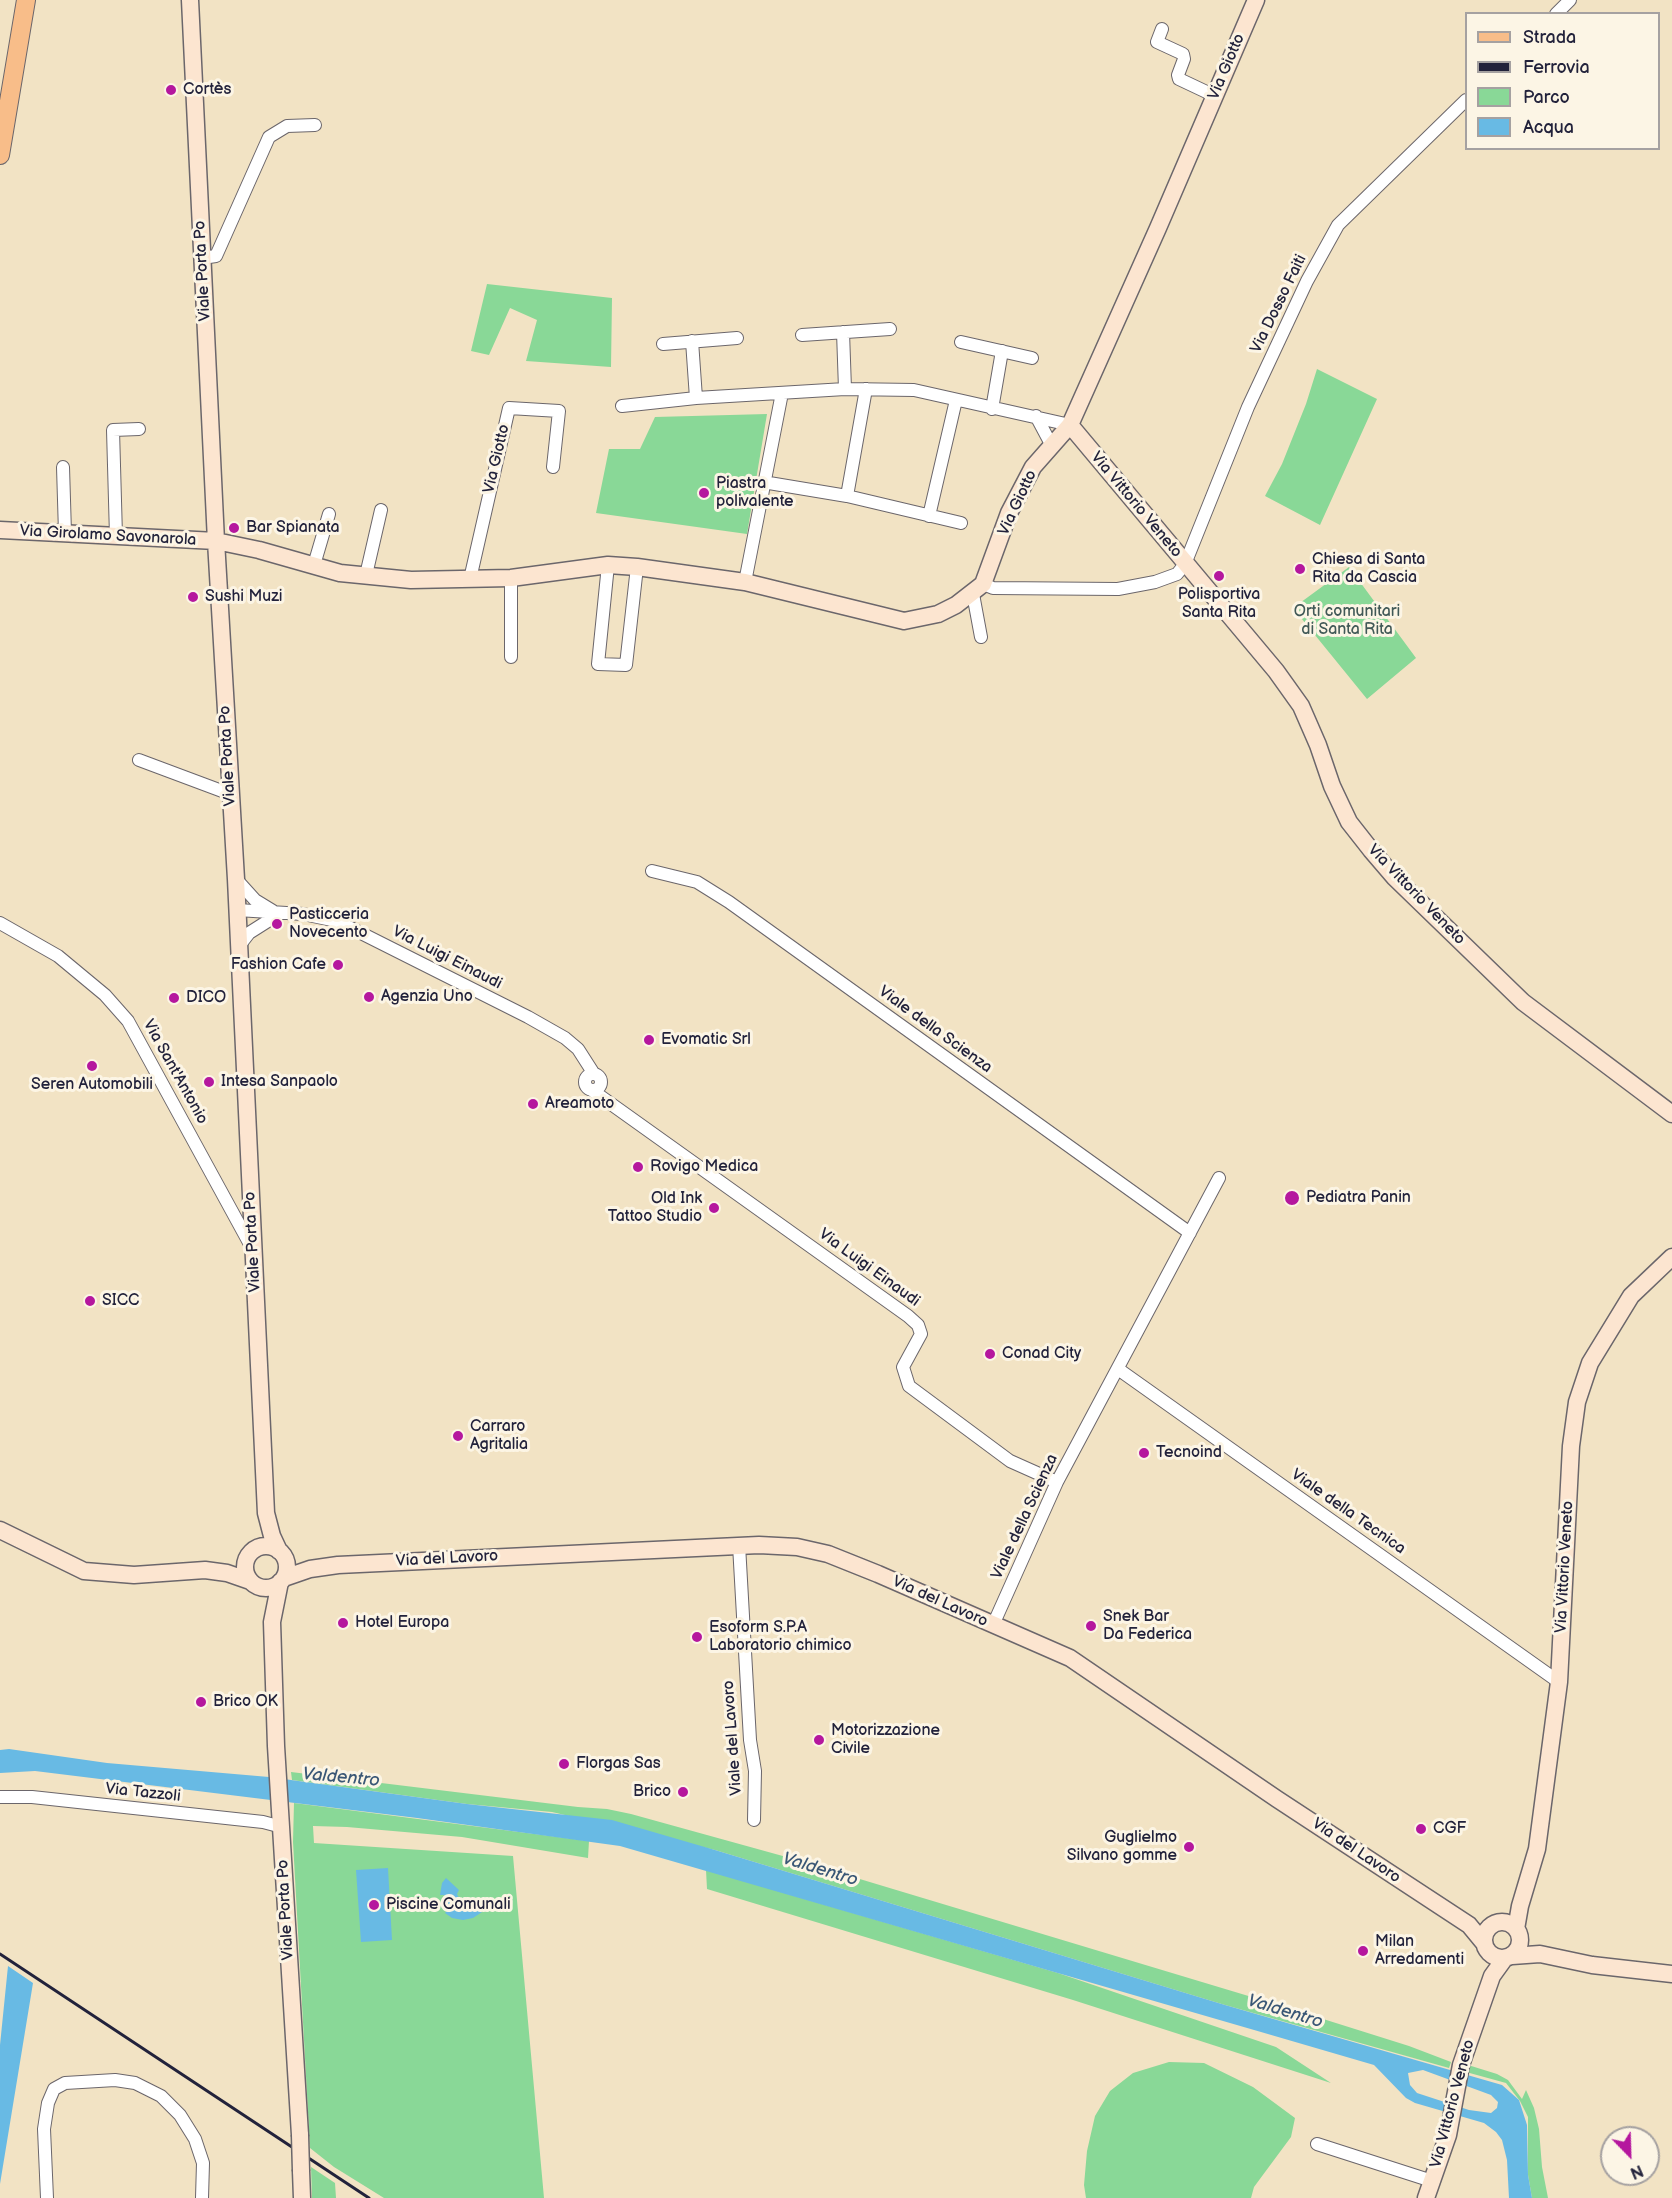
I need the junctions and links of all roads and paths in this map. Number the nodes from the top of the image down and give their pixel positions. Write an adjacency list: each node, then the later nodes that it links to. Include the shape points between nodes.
1 (26, 0): 10 (main road)
2 (190, 0): 11 (main road, Viale Porta Po)
3 (1256, 0): 7 (main road, Via Giotto)
4 (1570, 0): 5 (street)
5 (1558, 12)
6 (1162, 29): 7 (street, via 1157,42 1183,54 1179,79)
7 (1215, 96): 29 (main road, Via Giotto)
8 (1465, 102): 44 (street, Via Dosso Faiti, via 1338,225 1248,407)
9 (315, 125): 11 (street, via 287,126 269,137 216,256)
10 (0, 155)
11 (202, 258): 43 (main road, Viale Porta Po)
12 (890, 329): 13 (street)
13 (843, 332): 14 (street); 21 (street)
14 (802, 335)
15 (737, 338): 16 (street)
16 (692, 341): 18 (street); 24 (street)
17 (961, 342): 19 (street)
18 (663, 344)
19 (1002, 351): 20 (street); 27 (street)
20 (1032, 358)
21 (845, 389): 22 (street); 23 (street)
22 (866, 389): 25 (street, via 914,390); 35 (street)
23 (782, 393): 24 (street); 34 (street)
24 (696, 398): 26 (street)
25 (956, 400): 27 (street); 38 (street)
26 (622, 406)
27 (992, 409): 28 (street)
28 (1038, 417): 29 (street); 31 (street)
29 (1070, 425): 31 (main road, Via Giotto); 44 (main road, Via Vittorio Veneto)
30 (139, 429): 42 (street, via 113,430)
31 (1052, 446): 52 (main road, Via Giotto, via 1033,467 1009,513)
32 (63, 467): 41 (street)
33 (553, 467): 50 (street, Via Giotto, via 559,411 509,408)
34 (763, 482): 35 (street); 51 (street)
35 (846, 496): 38 (street)
36 (381, 510): 48 (street)
37 (329, 514): 45 (street)
38 (929, 516): 39 (street)
39 (961, 523)
40 (0, 530): 41 (main road, Via Girolamo Savonarola)
41 (65, 533): 42 (main road, Via Girolamo Savonarola)
42 (116, 536): 43 (main road, Via Girolamo Savonarola)
43 (216, 541): 45 (main road); 56 (main road, Viale Porta Po)
44 (1185, 564): 52 (street, via 1177,574 1118,589); 63 (main road, Via Vittorio Veneto, via 1301,706 1349,822 1395,878 1523,1002)
45 (314, 565): 48 (main road)
46 (608, 565): 47 (main road); 47 (street, via 598,664 626,665); 49 (main road)
47 (638, 567): 51 (main road)
48 (366, 575): 50 (main road, via 411,580)
49 (511, 578): 50 (main road); 54 (street)
50 (470, 579)
51 (745, 582): 52 (main road, via 904,621 938,614)
52 (978, 589): 53 (street)
53 (981, 637)
54 (511, 657)
55 (139, 760): 56 (street)
56 (230, 794): 58 (main road, Viale Porta Po)
57 (652, 871): 65 (street, Viale della Scienza, via 698,882 729,902)
58 (236, 879): 59 (street, Via Luigi Einaudi, via 255,900); 60 (main road, Viale Porta Po)
59 (279, 914): 60 (street, Via Luigi Einaudi, via 261,921); 62 (street, via 249,933); 69 (street, Via Luigi Einaudi, via 337,921 565,1038 586,1061 590,1076 601,1080 598,1091 918,1325 921,1334 903,1367 909,1386 1010,1461)
60 (238, 916): 62 (main road, Viale Porta Po)
61 (0, 923): 66 (street, Via Sant'Antonio, via 58,956 105,995 128,1021)
62 (239, 946): 66 (main road, Viale Porta Po)
63 (1672, 1114)
64 (1219, 1178): 65 (street, Viale della Scienza)
65 (1190, 1233): 68 (street, Viale della Scienza)
66 (253, 1250): 70 (main road, Viale Porta Po)
67 (1672, 1257): 81 (main road, Via Vittorio Veneto, via 1631,1296 1590,1363 1577,1402 1571,1446)
68 (1118, 1369): 69 (street, Viale della Scienza); 81 (street, Viale della Tecnica)
69 (1057, 1482): 80 (street, Viale della Scienza)
70 (266, 1513): 73 (main road, Viale Porta Po); 74 (main road, Viale Porta Po)
71 (0, 1530): 76 (main road, via 84,1571 134,1575)
72 (739, 1545): 75 (main road, Via del Lavoro); 80 (main road, Via del Lavoro, via 780,1545 828,1554); 83 (street, Viale del Lavoro, via 755,1771)
73 (251, 1552): 74 (main road, via 268,1546); 76 (main road); 78 (main road, Viale Porta Po, via 244,1565)
74 (280, 1552): 75 (main road); 77 (main road, Viale Porta Po, via 286,1566)
75 (330, 1565): 77 (main road)
76 (205, 1570): 78 (main road)
77 (282, 1580): 78 (main road, via 266,1588); 79 (main road, Viale Porta Po)
78 (253, 1583): 79 (main road, Viale Porta Po)
79 (272, 1622): 84 (main road, Viale Porta Po)
80 (993, 1625): 85 (main road, Via del Lavoro, via 1070,1658)
81 (1559, 1682): 86 (main road, Via Vittorio Veneto, via 1537,1850 1520,1906)
82 (0, 1797): 84 (street, Via Tazzoli, via 32,1797)
83 (754, 1820)
84 (282, 1827): 96 (main road, Viale Porta Po, bridge)
85 (1469, 1925): 86 (main road); 87 (main road, Via del Lavoro)
86 (1507, 1928): 87 (main road, via 1485,1932); 88 (main road); 89 (main road, via 1518,1949)
87 (1486, 1948): 89 (main road, via 1496,1958); 91 (main road, Via Vittorio Veneto)
88 (1540, 1954): 89 (main road); 90 (main road, via 1592,1965)
89 (1509, 1957): 91 (main road, Via Vittorio Veneto)
90 (1672, 1974)
91 (1492, 1976): 93 (main road, Via Vittorio Veneto, via 1461,2065 1451,2122)
92 (1317, 2144): 93 (street)
93 (1432, 2181): 97 (main road, Via Vittorio Veneto)
94 (47, 2198): 95 (street, via 44,2129 48,2103 54,2089 65,2083 97,2080 135,2083 161,2096 180,2115 195,2139 203,2163)
95 (202, 2198)
96 (302, 2198)
97 (1426, 2198)

